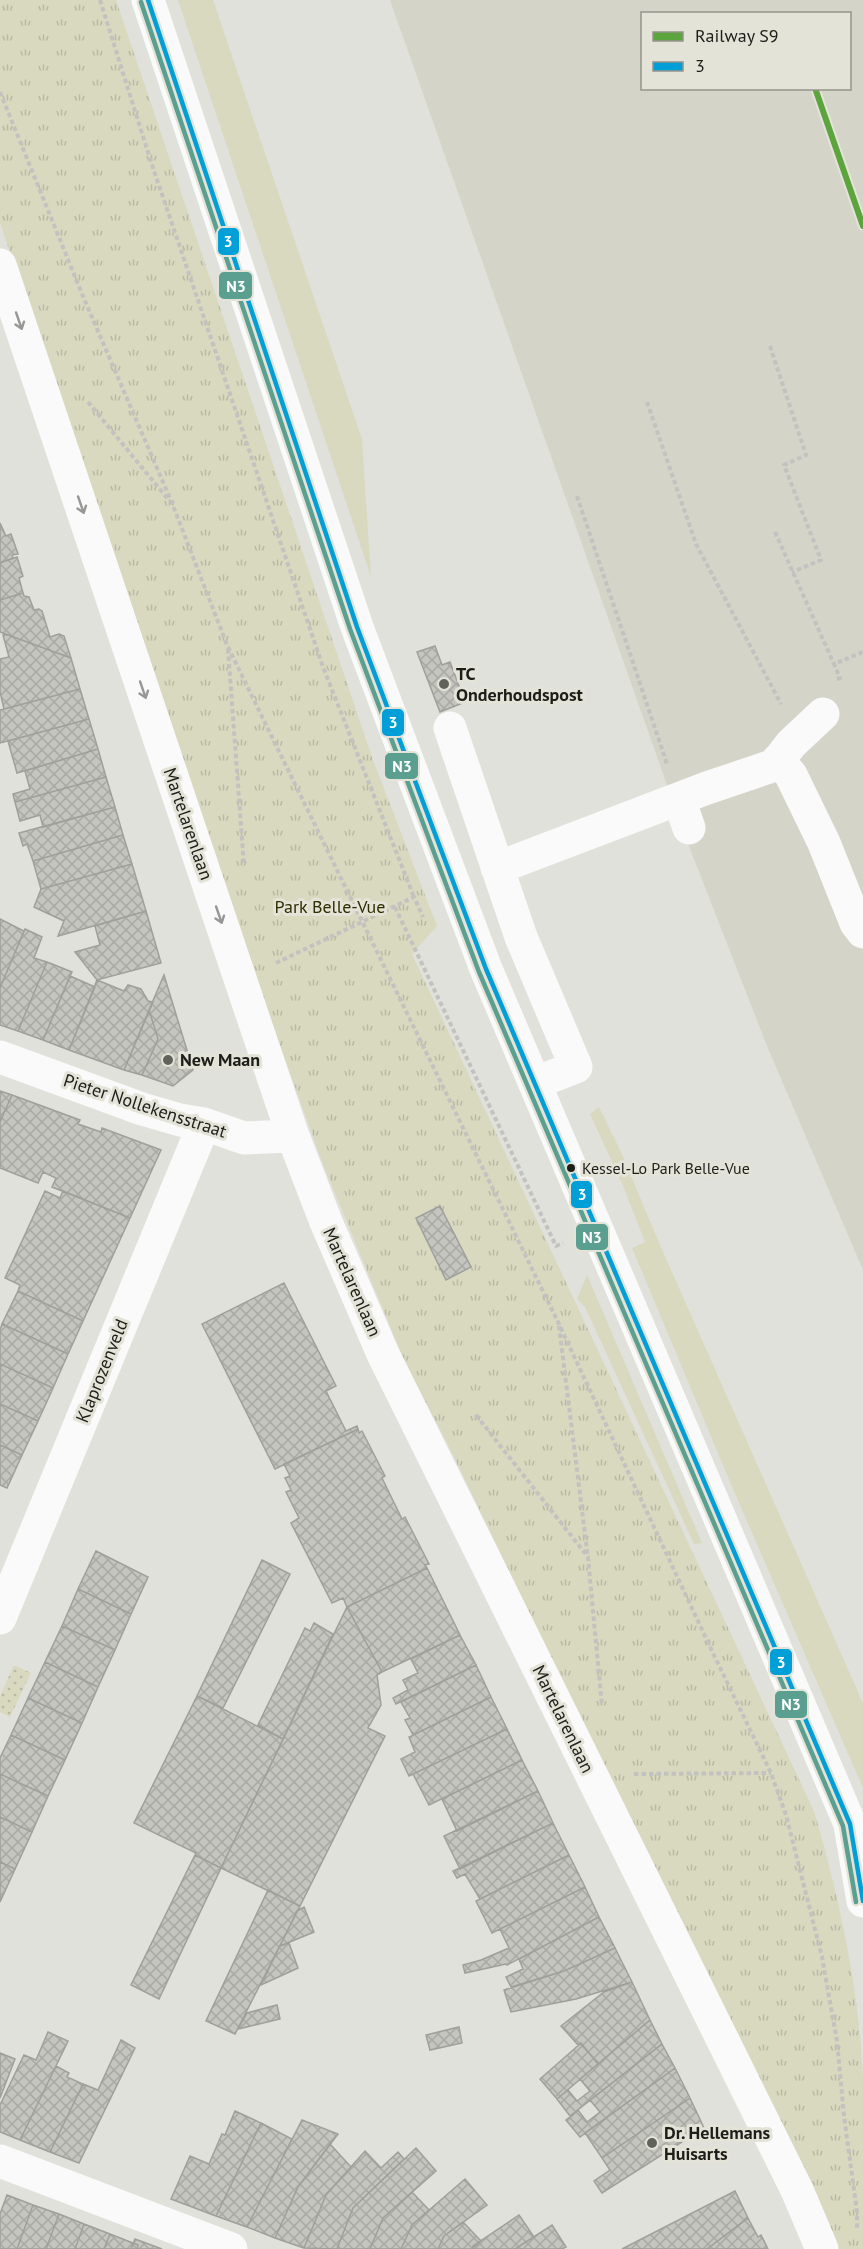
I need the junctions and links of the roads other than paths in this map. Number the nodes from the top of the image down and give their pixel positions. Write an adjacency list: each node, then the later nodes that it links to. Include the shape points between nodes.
1 (148, 0): 9 (street, via 357,627 486,969)
2 (0, 265): 11 (street, Martelarenlaan, one-way to 11)
3 (812, 724): 5 (street)
4 (450, 728): 6 (street)
5 (778, 760): 6 (street, via 684,814); 7 (street, via 791,775)
6 (497, 868): 9 (street, via 521,938 576,1066)
7 (863, 932)
8 (0, 1057): 10 (street, Pieter Nollekensstraat, via 142,1108)
9 (535, 1083): 13 (street)
10 (204, 1124): 11 (street, Pieter Nollekensstraat, via 244,1137); 12 (street, Klaprozenveld)
11 (293, 1136): 17 (street, Martelarenlaan, via 383,1354 792,2180)
12 (0, 1618)
13 (856, 1835): 14 (street)
14 (863, 1901)
15 (0, 2161): 16 (street)
16 (231, 2249)
17 (822, 2249)

